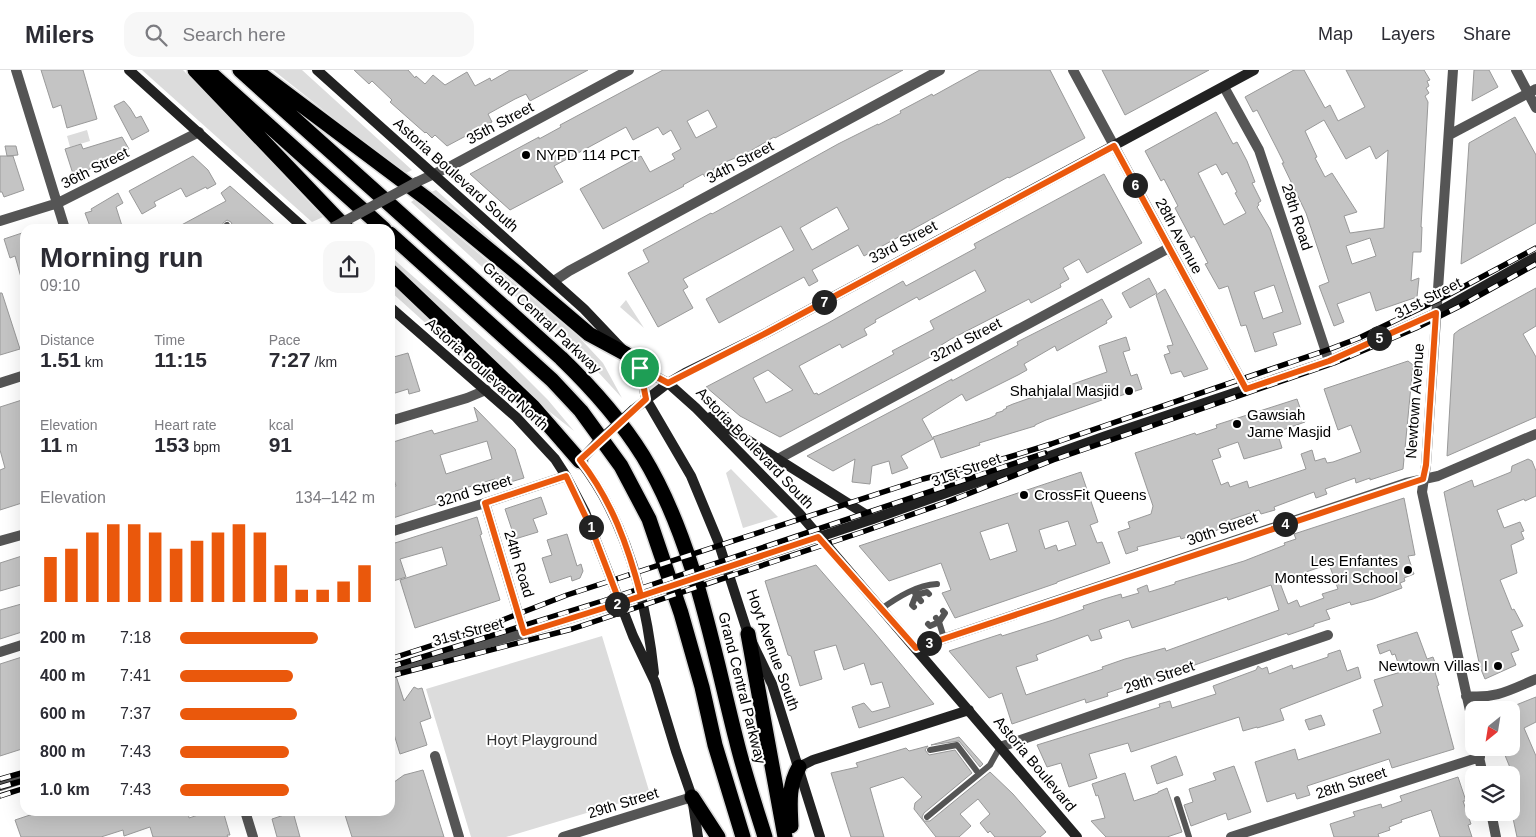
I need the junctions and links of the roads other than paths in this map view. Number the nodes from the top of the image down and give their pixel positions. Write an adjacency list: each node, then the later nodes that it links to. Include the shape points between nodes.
1 (16, 70): 21 (street)
2 (129, 70): 17 (main road)
3 (195, 70): 25 (highway)
4 (207, 70): 27 (highway)
5 (240, 70): 100 (highway, Grand Central Parkway, via 561,358 598,395 631,438 666,500 686,554 706,614 736,739)
6 (255, 70): 35 (highway, via 427,199 589,334)
7 (318, 70): 20 (main road, Astoria Boulevard South)
8 (629, 70): 20 (street, 35th Street)
9 (940, 70): 32 (street, 34th Street)
10 (1073, 70): 19 (street, 28th Avenue)
11 (1254, 70): 14 (main road, 33rd Street)
12 (1453, 70): 18 (street, Newtown Avenue)
13 (1516, 70): 15 (street)
14 (1224, 86): 19 (main road, 33rd Street); 36 (street, 28th Road, via 1259,150)
15 (1532, 91): 16 (street); 18 (street)
16 (1536, 108)
17 (200, 132): 21 (street, 36th Street); 24 (main road)
18 (1450, 135): 34 (street, Newtown Avenue)
19 (1114, 146): 29 (street, 28th Avenue); 40 (main road, 33rd Street)
20 (433, 174): 26 (street, 35th Street, bridge); 32 (main road, Astoria Boulevard South)
21 (58, 203): 22 (street, 36th Street); 23 (street)
22 (0, 221)
23 (64, 224)
24 (301, 224)
25 (333, 224)
26 (344, 224)
27 (378, 224)
28 (395, 239): 99 (highway, via 552,380 581,411 622,466 649,519 682,613)
29 (1169, 248): 41 (street, 28th Avenue); 47 (street, 32nd Street)
30 (1536, 257): 34 (main road, 31st Street)
31 (395, 276): 48 (highway, via 532,407)
32 (554, 281): 35 (main road, Astoria Boulevard South)
33 (395, 310): 42 (main road, Astoria Boulevard North)
34 (1436, 313): 36 (main road, 31st Street); 50 (street, Newtown Avenue)
35 (626, 354): 37 (main road, Astoria Boulevard South)
36 (1329, 361): 41 (main road, 31st Street)
37 (640, 368): 40 (main road, Astoria Boulevard South); 43 (main road, Hoyt Avenue South)
38 (20, 377): 39 (street)
39 (0, 383)
40 (668, 383): 43 (main road, 33rd Street); 44 (main road, Astoria Boulevard South)
41 (1246, 389): 52 (main road, 31st Street)
42 (486, 390): 45 (street); 49 (main road, Astoria Boulevard North, via 516,417 555,459)
43 (646, 399): 48 (main road, 33rd Street, bridge); 57 (main road, Hoyt Avenue South, via 691,476)
44 (696, 408): 47 (main road); 55 (main road, Astoria Boulevard South, via 799,513)
45 (395, 419)
46 (1536, 434): 50 (street, 30th Street, via 1438,476)
47 (778, 459): 52 (main road)
48 (580, 460): 60 (main road, via 613,512 631,557)
49 (566, 476): 51 (street, 32nd Street); 62 (main road, Astoria Boulevard North, via 588,521)
50 (1423, 479): 71 (street, 30th Street); 78 (street, Newtown Avenue, via 1422,492)
51 (485, 503): 53 (street, 32nd Street); 68 (street, 24th Road)
52 (873, 519): 55 (main road, 31st Street)
53 (395, 530)
54 (20, 535): 56 (street)
55 (818, 537): 57 (main road, 31st Street); 64 (main road, Astoria Boulevard South)
56 (0, 541)
57 (728, 567): 60 (main road, 31st Street, bridge); 69 (main road, Hoyt Avenue South)
58 (937, 584): 61 (lane, via 925,585)
59 (929, 594): 61 (lane)
60 (641, 596): 62 (main road, 31st Street); 77 (main road, via 650,631)
61 (917, 596): 63 (lane); 64 (lane, via 895,599)
62 (620, 603): 68 (street, 31st Street); 77 (main road, Astoria Boulevard North)
63 (914, 607)
64 (881, 609): 73 (main road, Astoria Boulevard South)
65 (943, 611): 66 (lane, via 945,613)
66 (937, 620): 67 (lane, via 930,626); 71 (lane)
67 (928, 624)
68 (524, 633): 75 (street, 31st Street)
69 (748, 634): 85 (main road, Hoyt Avenue South, via 772,684); 101 (highway)
70 (1328, 635): 81 (street, 29th Street)
71 (944, 638): 73 (street, 30th Street)
72 (20, 646): 74 (street)
73 (916, 648): 80 (main road, Astoria Boulevard South)
74 (0, 652)
75 (395, 669)
76 (1536, 679): 78 (street, via 1505,692 1484,697)
77 (655, 682): 89 (main road)
78 (1466, 696): 79 (street, Newtown Avenue)
79 (1467, 701)
80 (969, 710): 81 (main road, Astoria Boulevard); 85 (main road)
81 (1000, 747): 86 (lane, via 990,765); 104 (main road, Astoria Boulevard)
82 (930, 750): 86 (lane, via 957,745)
83 (435, 756): 95 (street)
84 (1466, 756): 106 (street, 28th Street)
85 (799, 767): 102 (highway, via 790,793); 103 (main road, Hoyt Avenue South)
86 (979, 774): 92 (lane)
87 (20, 780): 88 (street)
88 (0, 786)
89 (692, 797): 96 (street, 29th Street); 97 (main road); 98 (highway)
90 (1177, 799): 105 (lane)
91 (247, 816): 94 (street)
92 (927, 817)
93 (1493, 821): 107 (street)
94 (253, 837)
95 (459, 837)
96 (563, 837)
97 (698, 837)
98 (718, 837)
99 (743, 837)
100 (765, 837)
101 (785, 837)
102 (792, 837)
103 (820, 837)
104 (1077, 837)
105 (1189, 837)
106 (1231, 837)
107 (1496, 837)

